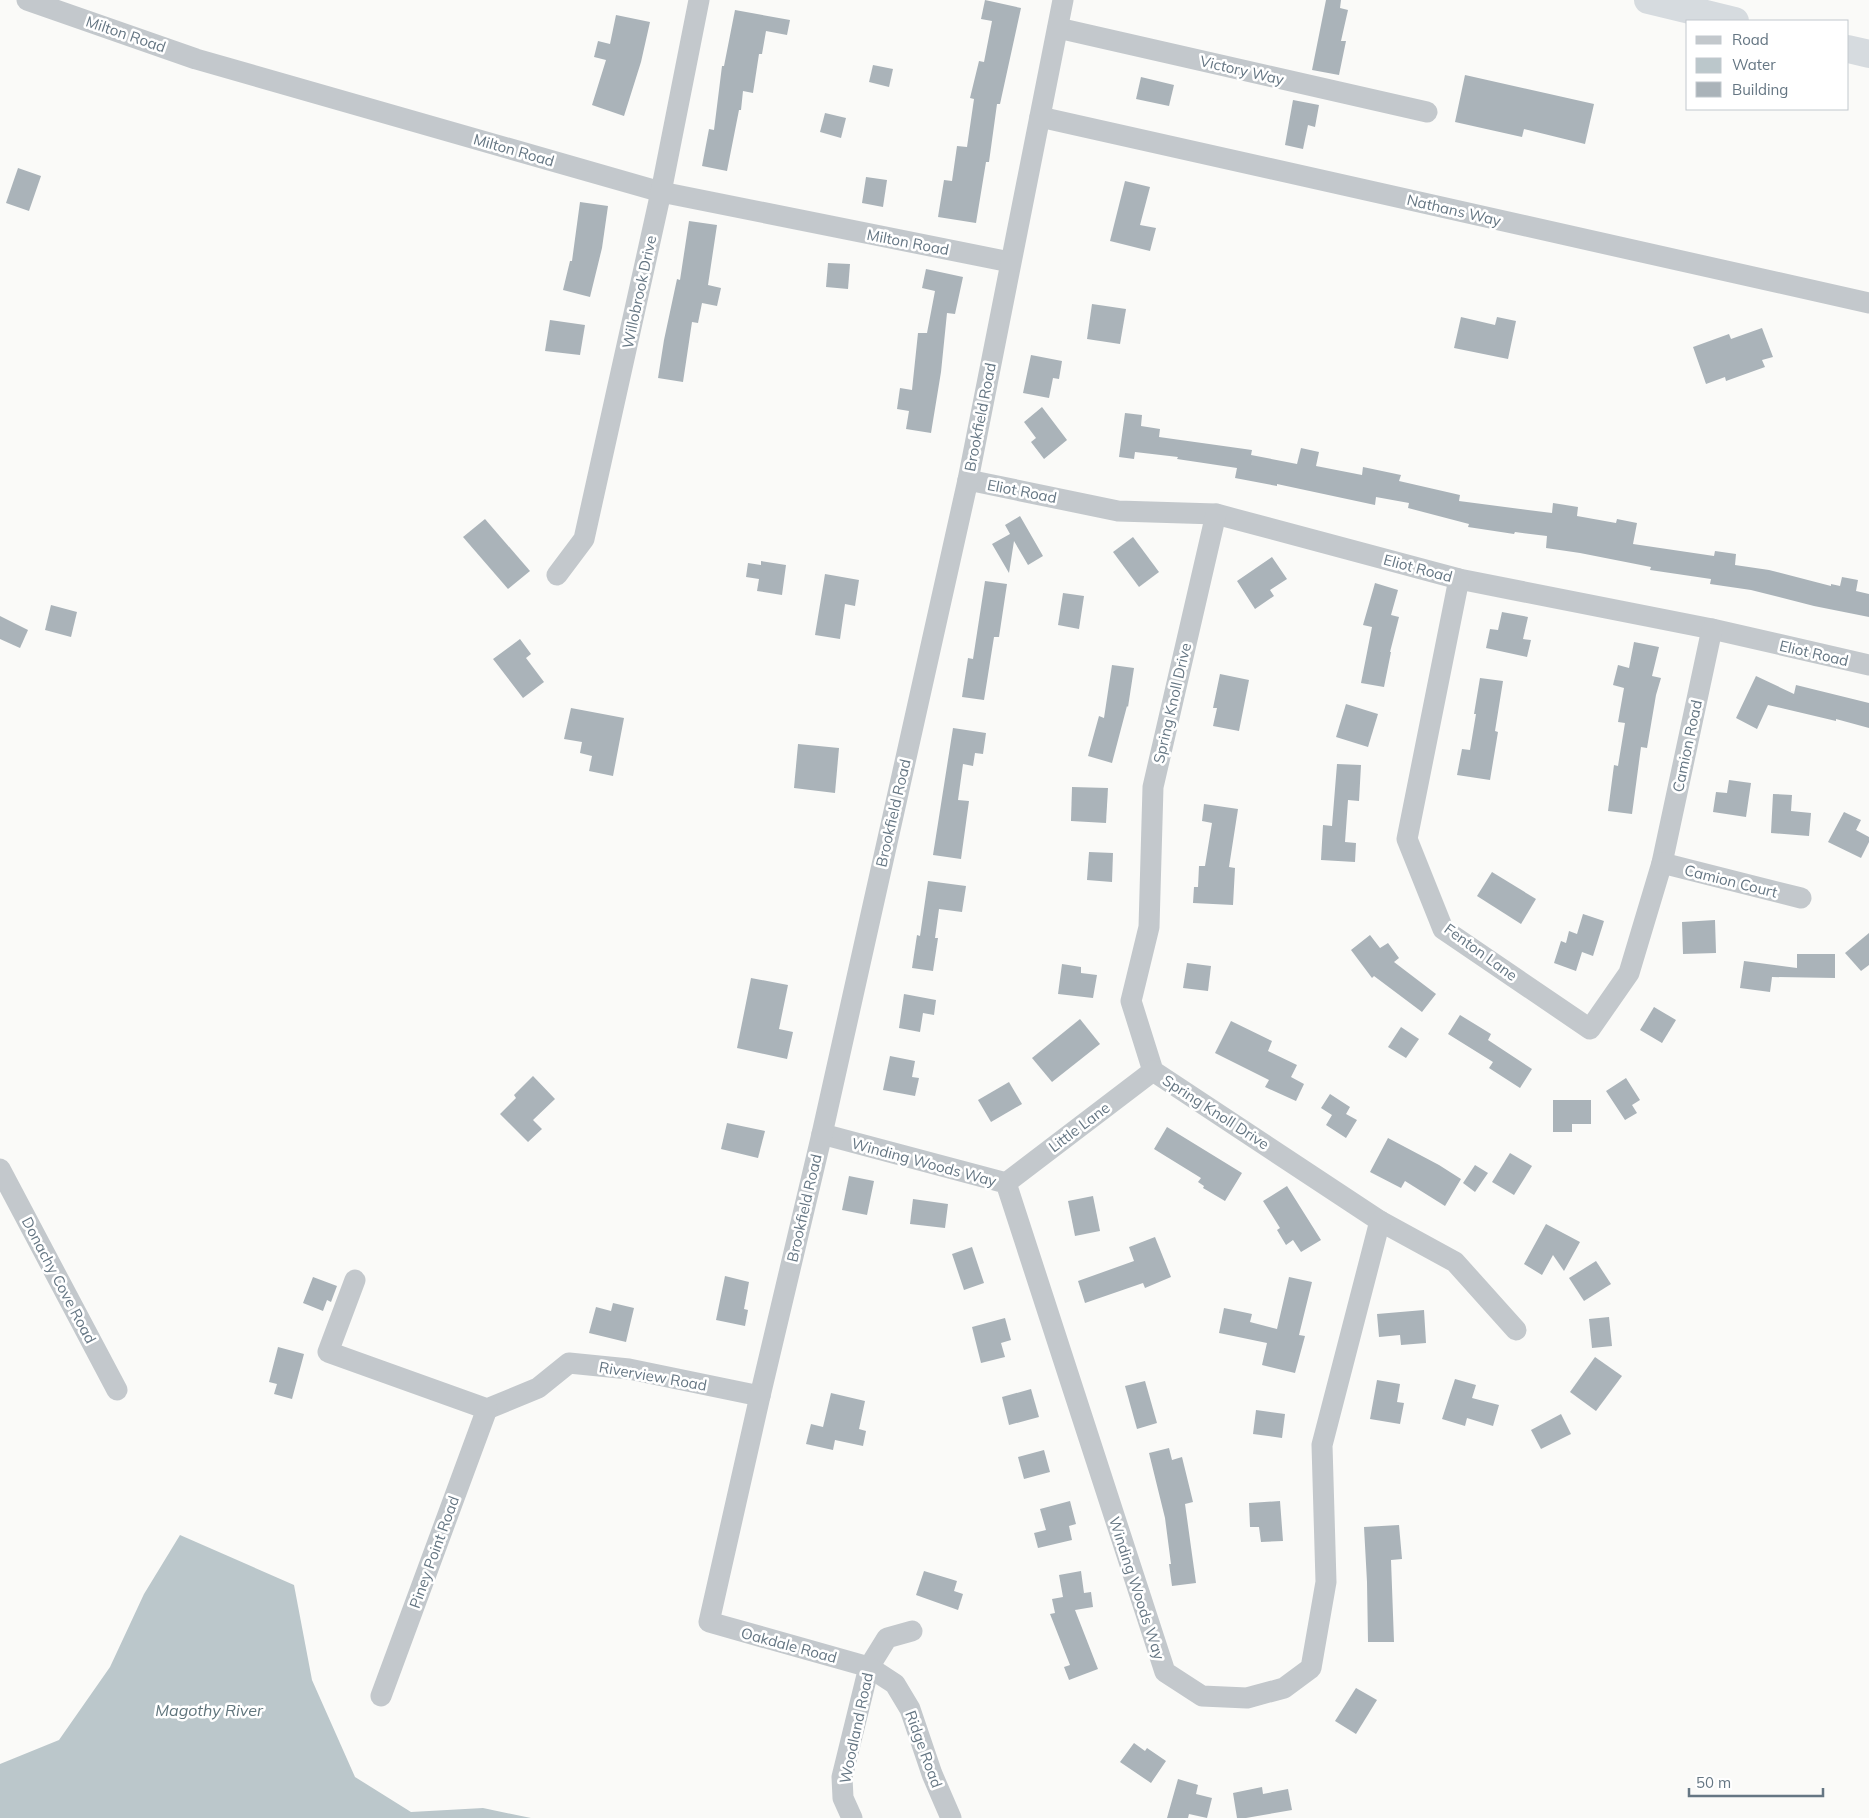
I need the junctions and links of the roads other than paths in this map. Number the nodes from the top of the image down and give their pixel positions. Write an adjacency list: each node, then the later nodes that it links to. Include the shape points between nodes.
1 (27, 0): 11 (street, Milton Road, via 196,59)
2 (699, 0): 11 (street, Willobrook Drive)
3 (1064, 0): 6 (street, Brookfield Road)
4 (1648, 0): 5 (highway)
5 (1731, 20)
6 (1058, 28): 9 (street, Victory Way); 10 (street, Brookfield Road)
7 (1849, 49): 8 (highway)
8 (1869, 54)
9 (1427, 112)
10 (1040, 117): 12 (street, Brookfield Road); 13 (street, Nathans Way)
11 (661, 192): 12 (street, Milton Road); 16 (street, Willobrook Drive, via 584,539)
12 (1010, 262): 14 (street, Brookfield Road)
13 (1869, 304)
14 (968, 480): 15 (street, Eliot Road, via 1118,511); 23 (street, Brookfield Road)
15 (1216, 514): 17 (street, Eliot Road); 22 (street, Spring Knoll Drive, via 1153,786 1149,927 1131,1002)
16 (557, 575)
17 (1459, 579): 18 (street, Eliot Road); 20 (street, Fenton Lane, via 1407,839 1443,929 1590,1028 1629,973)
18 (1712, 629): 19 (street, Eliot Road); 20 (street, Camion Road)
19 (1869, 665)
20 (1662, 863): 21 (street, Camion Court)
21 (1801, 898)
22 (1153, 1071): 25 (street, Little Lane); 26 (street, Spring Knoll Drive)
23 (822, 1134): 25 (street, Winding Woods Way); 30 (street, Brookfield Road)
24 (0, 1169): 29 (street, Donachy Cove Road)
25 (1006, 1183): 26 (street, Winding Woods Way, via 1165,1672 1202,1696 1247,1698 1284,1688 1311,1668 1326,1582 1322,1445)
26 (1380, 1221): 28 (street, Spring Knoll Drive, via 1455,1262)
27 (355, 1280): 31 (street, via 328,1352)
28 (1516, 1330)
29 (117, 1390)
30 (760, 1396): 31 (street, Riverview Road, via 628,1369 569,1363 538,1388); 32 (street, Brookfield Road)
31 (487, 1409): 35 (street, Piney Point Road)
32 (709, 1622): 34 (street, Oakdale Road)
33 (912, 1631): 34 (street, Woodland Road, via 887,1638)
34 (869, 1667): 36 (street, Woodland Road, via 842,1778 843,1798); 37 (street, Ridge Road, via 895,1684 910,1709)
35 (380, 1696)
36 (852, 1818)
37 (951, 1818)

